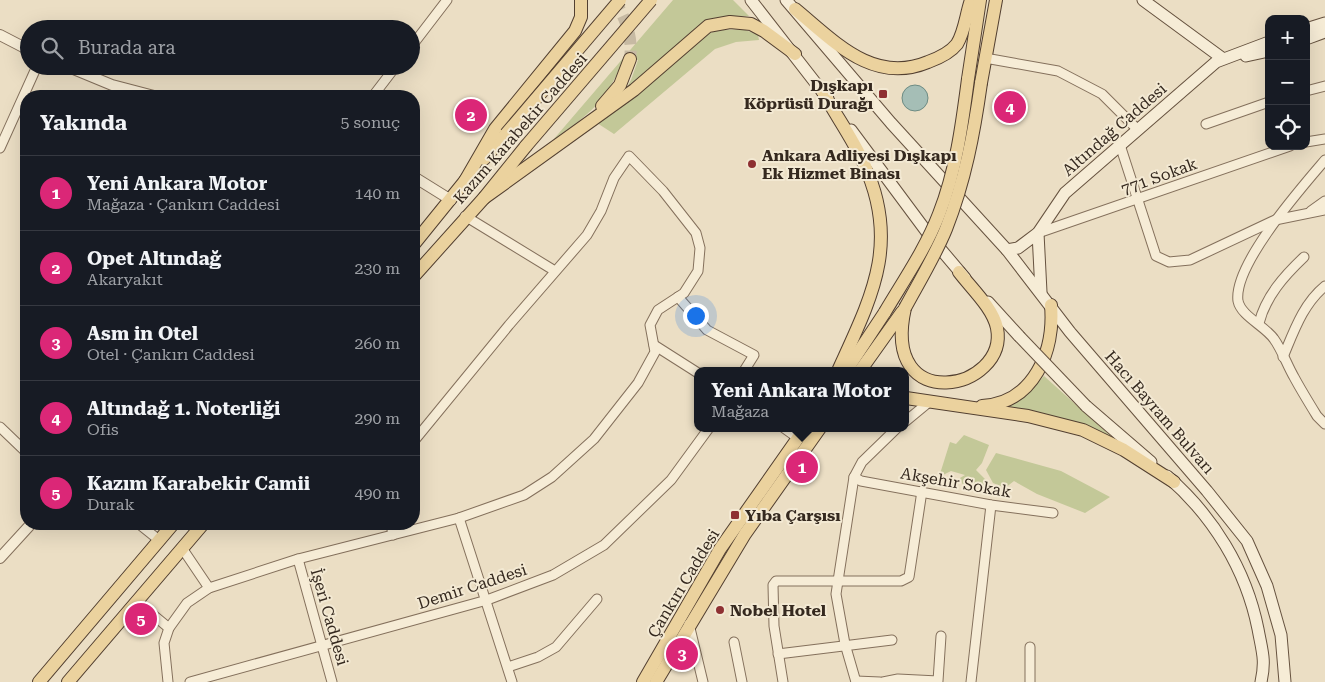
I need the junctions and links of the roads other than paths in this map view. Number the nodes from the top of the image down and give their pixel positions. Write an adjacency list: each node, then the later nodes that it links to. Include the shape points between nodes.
1 (447, 0): 15 (street)
2 (581, 0): 45 (main road, via 581,17 575,31 495,129)
3 (620, 0): 45 (main road, Kazım Karabekir Caddesi, bridge)
4 (650, 0): 46 (main road, Kazım Karabekir Caddesi, bridge)
5 (751, 0): 20 (main road)
6 (971, 0): 10 (main road, via 960,37 951,50 924,64 892,68 874,66 855,57)
7 (980, 0): 71 (main road, bridge, via 961,134 938,216 885,312)
8 (996, 0): 21 (main road)
9 (1143, 0): 22 (main road)
10 (790, 5): 56 (main road, Hacı Bayram Bulvarı, via 891,123)
11 (1325, 23): 12 (main road)
12 (1310, 28)
13 (1325, 32): 16 (main road)
14 (0, 35): 18 (street)
15 (420, 35)
16 (1310, 38)
17 (1265, 43): 22 (main road, Altındağ Caddesi)
18 (20, 45)
19 (1265, 52): 22 (main road)
20 (795, 54): 32 (main road); 37 (main road, via 751,24 730,22 708,26 634,90)
21 (985, 58): 36 (street, via 1058,71 1102,94); 65 (main road, bridge, via 973,143 960,192 945,231)
22 (1222, 58): 36 (main road, Altındağ Caddesi)
23 (630, 59): 37 (main road, via 623,79 610,98)
24 (33, 75): 28 (street)
25 (88, 75): 29 (street)
26 (389, 75): 30 (street)
27 (1325, 86): 31 (street)
28 (26, 90)
29 (131, 90)
30 (378, 90)
31 (1310, 90)
32 (823, 92): 60 (main road); 70 (main road, via 864,164 880,206 882,229 881,254 874,284)
33 (1265, 103): 35 (street)
34 (20, 104): 41 (street)
35 (1206, 124)
36 (1137, 129): 40 (main road, Altındağ Caddesi)
37 (567, 138): 46 (main road)
38 (1325, 138): 39 (street)
39 (1310, 141)
40 (1120, 145): 48 (street); 54 (main road, Altındağ Caddesi, via 1058,200)
41 (0, 148)
42 (1279, 150): 48 (street, 771 Sokak)
43 (1325, 160): 53 (street)
44 (420, 181): 47 (street)
45 (465, 181): 47 (main road, Kazım Karabekir Caddesi)
46 (484, 198): 52 (main road, Kazım Karabekir Caddesi)
47 (451, 200): 55 (main road, Kazım Karabekir Caddesi)
48 (1137, 200): 53 (street, via 1156,256 1169,262 1190,260); 54 (street, 771 Sokak)
49 (1325, 201): 51 (street)
50 (1325, 210): 51 (street)
51 (1308, 212): 53 (street)
52 (465, 216): 58 (main road, Kazım Karabekir Caddesi); 59 (street)
53 (1275, 220): 66 (street, via 1242,278 1238,301 1244,314)
54 (1038, 234): 56 (main road, Altındağ Caddesi, via 1018,248); 62 (main road)
55 (420, 237)
56 (1007, 250): 62 (main road, Hacı Bayram Bulvarı)
57 (1304, 257): 66 (street, via 1283,277 1263,307)
58 (420, 269)
59 (555, 271): 63 (street, via 594,224 614,178 629,156 663,191 696,233 700,248 698,271); 84 (street)
60 (959, 272): 65 (main road, via 994,318 997,329 998,340 987,362 971,378 946,383 917,374 903,353 901,325); 87 (main road, bridge, via 1086,406)
61 (1325, 286): 68 (street, via 1314,295 1296,326)
62 (1041, 292): 64 (main road, Hacı Bayram Bulvarı)
63 (678, 297): 67 (street, via 658,310 650,325); 69 (street, via 707,330 754,355)
64 (1051, 305): 76 (main road, via 1051,336 1040,370 1032,383 1004,401); 136 (main road, Hacı Bayram Bulvarı, via 1070,332 1247,541 1267,586 1281,635)
65 (905, 308): 72 (main road)
66 (1259, 323): 68 (street, via 1274,339)
67 (654, 345): 73 (street); 91 (street, via 655,352 638,383 594,439 552,477 524,495)
68 (1284, 357): 78 (street, via 1317,416)
69 (746, 367)
70 (840, 367)
71 (849, 367)
72 (863, 367)
73 (694, 370)
74 (909, 399): 75 (main road)
75 (929, 402): 76 (main road); 77 (street)
76 (957, 407): 87 (main road, via 1028,416 1082,430 1124,450)
77 (909, 419)
78 (1325, 424)
79 (0, 427): 85 (street)
80 (706, 432): 107 (street, Demir Caddesi, via 671,480 604,545 553,575)
81 (817, 432): 109 (main road, Çankırı Caddesi, via 745,534)
82 (893, 432): 86 (street, via 862,462)
83 (802, 433): 126 (main road, Çankırı Caddesi, via 720,549)
84 (420, 434)
85 (20, 446)
86 (854, 477): 88 (street, Akşehir Sokak); 104 (street)
87 (1174, 482): 135 (main road, via 1210,522 1230,552 1253,602 1265,663)
88 (922, 492): 89 (street, Akşehir Sokak); 104 (street, via 909,577 901,581)
89 (992, 505): 90 (street, Akşehir Sokak); 133 (street)
90 (1053, 513)
91 (459, 518): 92 (street); 107 (street)
92 (420, 528)
93 (26, 530): 102 (street)
94 (146, 530): 100 (street)
95 (168, 530): 100 (main road)
96 (198, 530): 101 (main road)
97 (392, 530): 99 (street)
98 (412, 530): 99 (street)
99 (393, 535): 103 (street)
100 (159, 540): 120 (main road)
101 (182, 548): 105 (street); 108 (main road)
102 (0, 558)
103 (298, 559): 105 (street); 115 (street, İşeri Caddesi)
104 (838, 582): 114 (street, via 836,594); 117 (street, via 776,581 773,595)
105 (209, 588): 110 (street, via 187,603)
106 (597, 599): 118 (street, via 556,647)
107 (487, 600): 115 (street, Demir Caddesi); 118 (street)
108 (133, 606): 110 (street, via 152,614); 121 (main road)
109 (689, 624): 127 (main road, Çankırı Caddesi); 128 (street)
110 (170, 628): 122 (street, via 164,643)
111 (941, 636): 119 (street)
112 (892, 640): 114 (street)
113 (734, 642): 129 (street)
114 (845, 644): 117 (street); 131 (street)
115 (322, 647): 123 (street, Demir Caddesi); 124 (street, İşeri Caddesi)
116 (1030, 647): 134 (street)
117 (778, 654): 130 (street)
118 (508, 667): 125 (street)
119 (938, 681): 132 (street, via 898,679)
120 (39, 682)
121 (68, 682)
122 (168, 682)
123 (190, 682)
124 (332, 682)
125 (512, 682)
126 (643, 682)
127 (656, 682)
128 (703, 682)
129 (742, 682)
130 (783, 682)
131 (856, 682): 132 (street)
132 (881, 682)
133 (971, 682)
134 (1030, 682)
135 (1261, 682)
136 (1285, 682)

